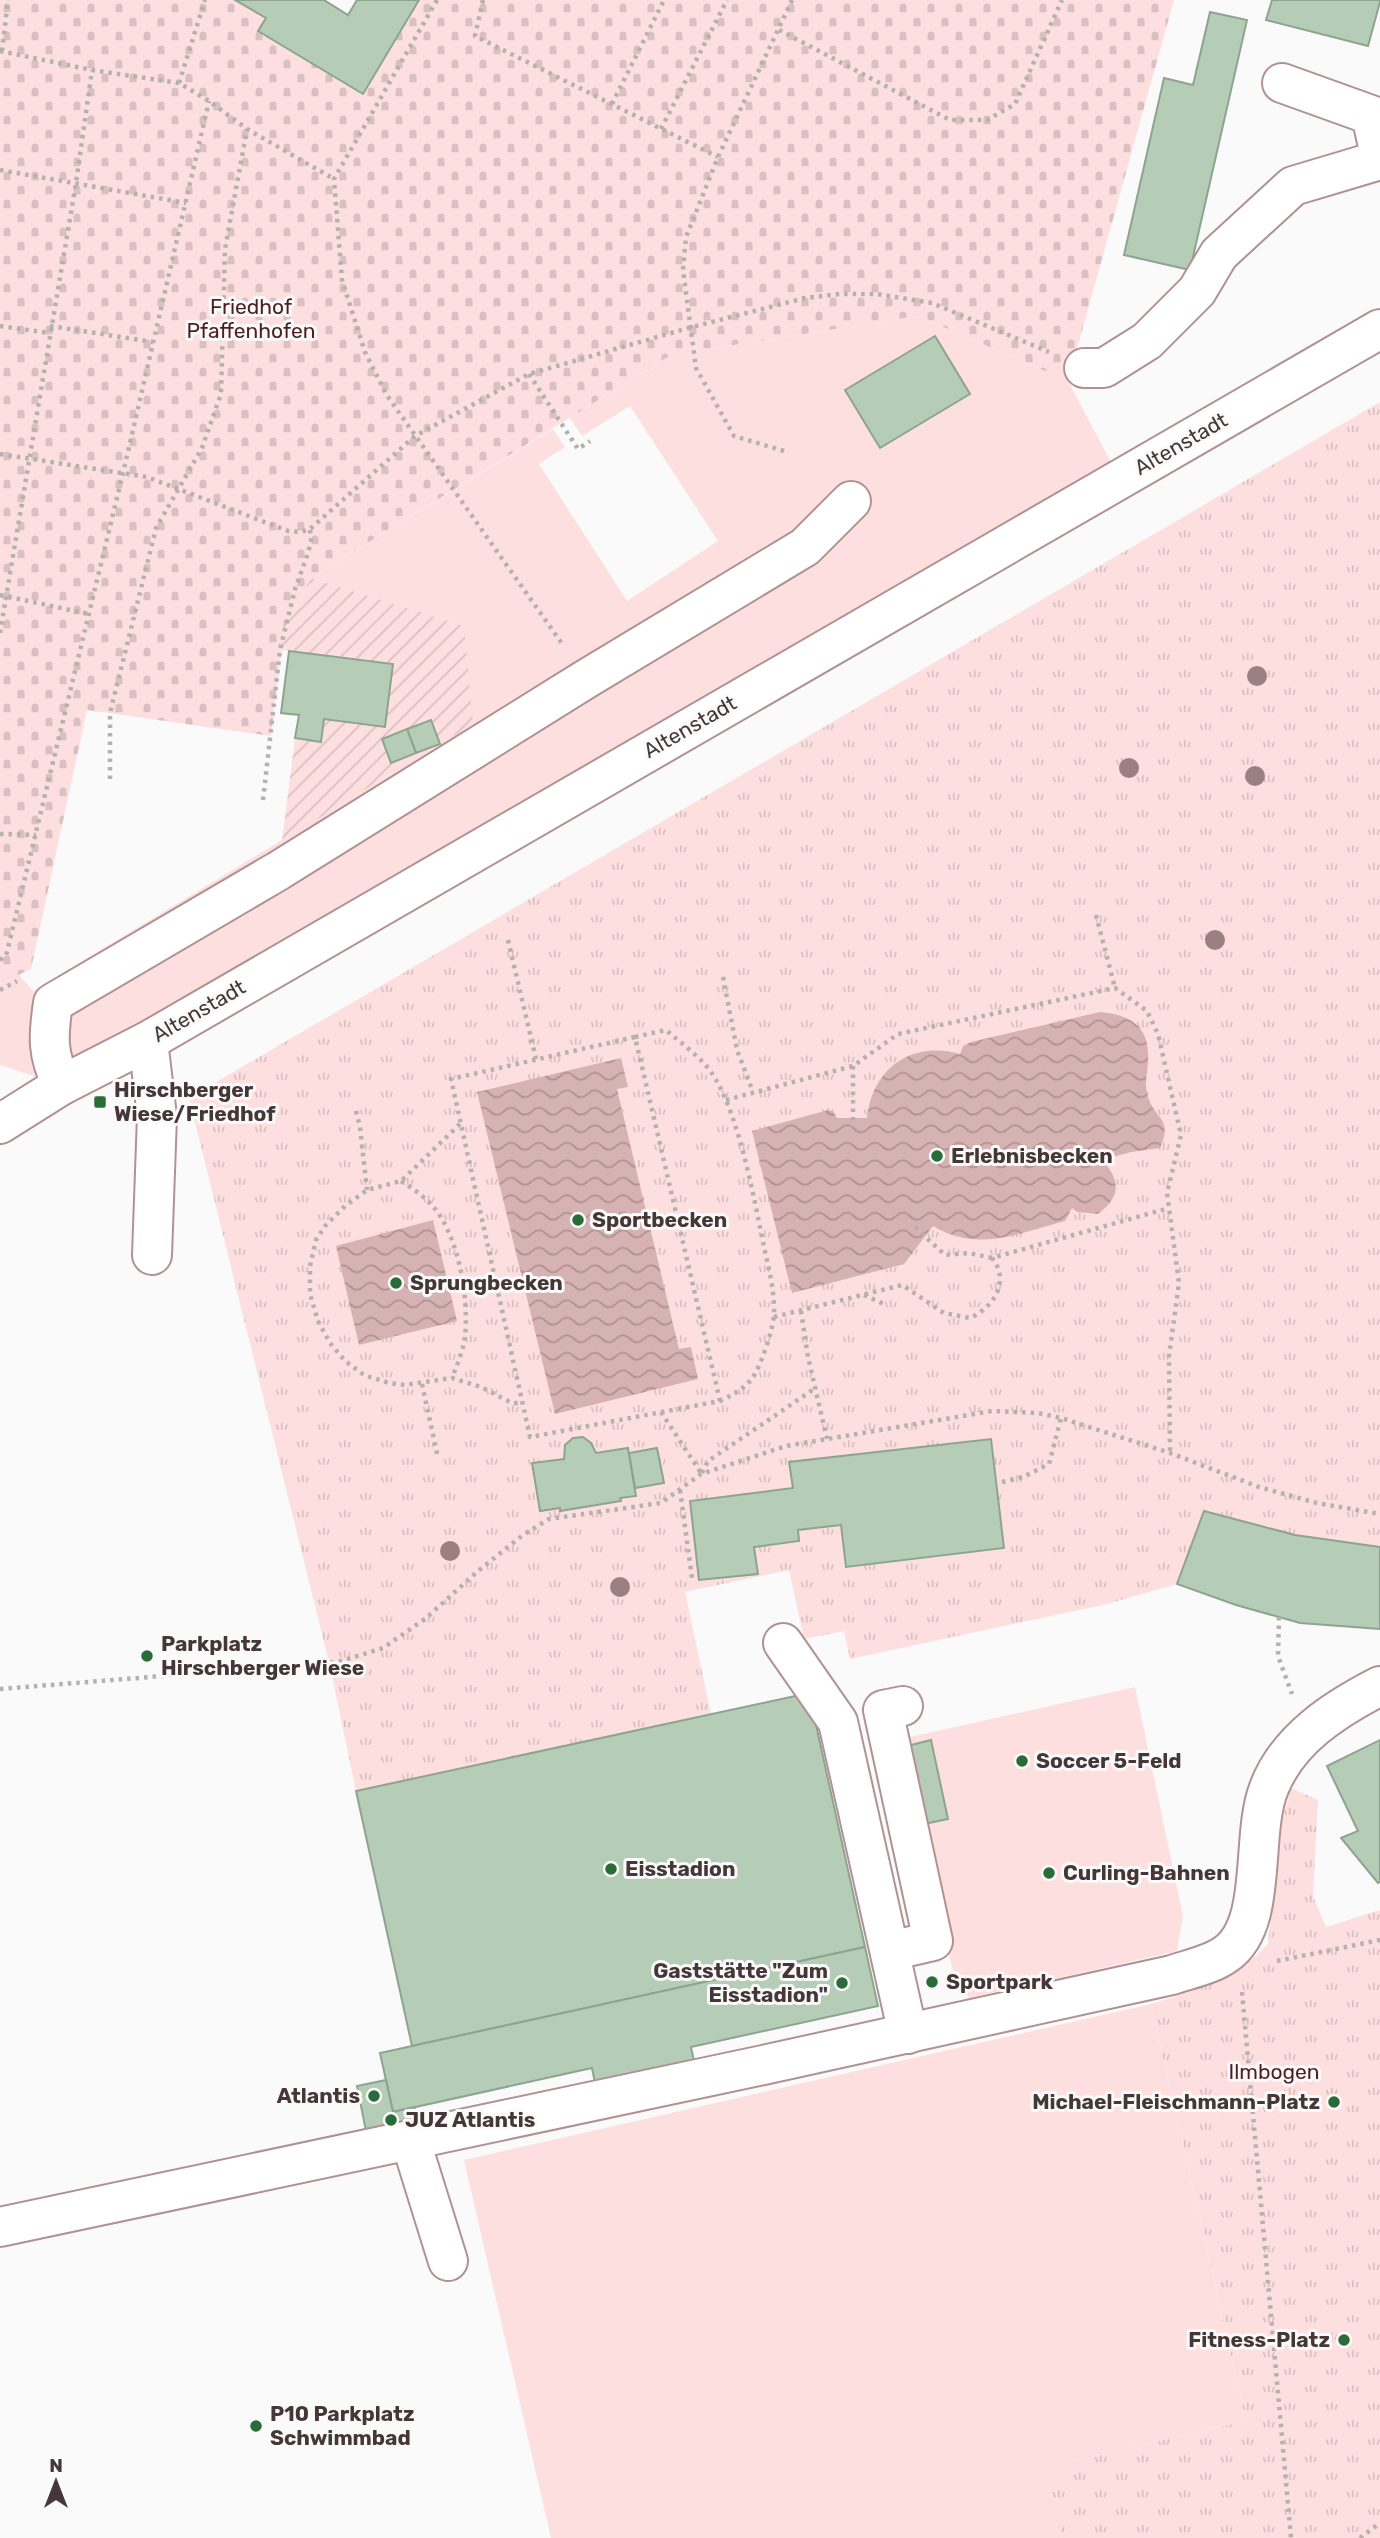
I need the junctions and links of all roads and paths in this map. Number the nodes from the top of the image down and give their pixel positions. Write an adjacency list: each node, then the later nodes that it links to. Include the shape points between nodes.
1 (8, 0): 10 (path)
2 (205, 0): 12 (path)
3 (436, 0): 21 (path)
4 (664, 0): 15 (path)
5 (727, 0): 17 (path)
6 (792, 0): 9 (path)
7 (1062, 0): 9 (path, via 1015,104 987,120 950,120)
8 (481, 1): 15 (path, via 475,36)
9 (778, 30): 18 (path)
10 (1, 51): 11 (path)
11 (92, 70): 12 (path); 22 (path)
12 (179, 83): 14 (path)
13 (1282, 83): 19 (street, via 1371,115)
14 (209, 101): 16 (path); 23 (path)
15 (612, 104): 17 (path)
16 (247, 129): 21 (path); 38 (path, via 225,249 221,394 202,448)
17 (661, 129): 18 (path)
18 (718, 157): 26 (path, via 686,237 682,270)
19 (1380, 157): 30 (street, via 1293,186 1219,254 1197,291 1147,341 1104,368)
20 (0, 170): 22 (path)
21 (334, 179): 32 (path, via 342,280 365,352)
22 (76, 183): 23 (path); 25 (path)
23 (186, 203): 29 (path)
24 (0, 326): 28 (path)
25 (50, 326): 28 (path); 29 (path)
26 (692, 327): 30 (path, via 805,298 877,294 932,303); 31 (path); 34 (path, via 696,368 734,436)
27 (1380, 329): 55 (street, Altenstadt)
28 (49, 334): 36 (path)
29 (153, 342): 37 (path)
30 (1084, 368)
31 (529, 374): 32 (path); 33 (path, via 578,449)
32 (415, 436): 40 (path); 44 (path)
33 (590, 441)
34 (784, 451)
35 (0, 454): 36 (path)
36 (29, 459): 37 (path); 41 (path)
37 (123, 473): 38 (path); 42 (path)
38 (177, 489): 40 (path, via 288,531); 45 (path, via 156,528 110,713)
39 (852, 501): 44 (street, via 805,547)
40 (310, 529): 46 (path, via 311,541 280,650)
41 (3, 595): 42 (path); 43 (path)
42 (89, 614): 48 (path)
43 (0, 633)
44 (586, 678): 58 (street, via 278,871 53,1003 48,1040 52,1066)
45 (110, 779)
46 (263, 800)
47 (0, 834): 48 (path)
48 (36, 835): 51 (path, via 6,956)
49 (1096, 915): 53 (path)
50 (508, 940): 56 (path)
51 (0, 960)
52 (723, 977): 59 (path, via 737,1050)
53 (1115, 988): 57 (path, via 898,1034); 67 (path, via 1147,1011 1158,1034 1181,1135 1169,1179)
54 (635, 1037): 56 (path); 60 (path, via 666,1030 699,1058); 78 (path)
55 (148, 1041): 58 (street, Altenstadt); 69 (street, via 157,1116)
56 (536, 1059): 62 (path, via 451,1079)
57 (853, 1066): 59 (path); 64 (path)
58 (62, 1085): 63 (street, Altenstadt)
59 (753, 1093): 60 (path)
60 (726, 1100): 74 (path, via 759,1220)
61 (356, 1111): 66 (path)
62 (461, 1123): 65 (path); 79 (path)
63 (0, 1124)
64 (853, 1126)
65 (401, 1181): 66 (path); 75 (path, via 419,1192 445,1224 460,1264 466,1312)
66 (367, 1190): 76 (path, via 345,1206 316,1240 310,1294 318,1321 345,1361 364,1375 389,1383)
67 (1169, 1208): 70 (path); 83 (path, via 1179,1283 1169,1356)
68 (915, 1227): 70 (path, via 945,1255 970,1253)
69 (152, 1255)
70 (992, 1258): 71 (path, via 1001,1274 995,1297 970,1318 944,1313 902,1284)
71 (863, 1295): 72 (path); 73 (path)
72 (886, 1305)
73 (801, 1311): 74 (path); 77 (path)
74 (774, 1317): 78 (path, via 753,1378)
75 (452, 1378): 76 (path); 79 (path, via 512,1404)
76 (422, 1384): 84 (path)
77 (817, 1388): 82 (path); 85 (path, via 708,1461)
78 (720, 1401): 80 (path)
79 (523, 1403): 80 (path, via 530,1437)
80 (661, 1412): 85 (path)
81 (1061, 1418): 82 (path, via 992,1411); 83 (path); 86 (path, via 1049,1464)
82 (827, 1439): 85 (path, via 786,1446)
83 (1170, 1453): 88 (path, via 1259,1487)
84 (438, 1458)
85 (701, 1474): 87 (path)
86 (1002, 1482)
87 (680, 1490): 89 (path); 93 (path, via 661,1503 549,1519 383,1648 329,1662)
88 (1380, 1514)
89 (692, 1578)
90 (1279, 1617): 95 (path, via 1278,1656)
91 (783, 1643): 97 (street, via 838,1722)
92 (1380, 1686): 95 (street)
93 (0, 1689)
94 (904, 1706): 97 (street, via 883,1710 933,1941)
95 (1307, 1734): 98 (street, via 1285,1758 1269,1788 1262,1810 1255,1896)
96 (1380, 1940): 98 (path)
97 (890, 1951): 99 (street)
98 (1233, 1961): 99 (street); 104 (path)
99 (908, 2034): 100 (street)
100 (411, 2142): 101 (street); 102 (street)
101 (0, 2227)
102 (448, 2261)
103 (1380, 2523): 105 (path)
104 (1291, 2538)
105 (1360, 2538)

